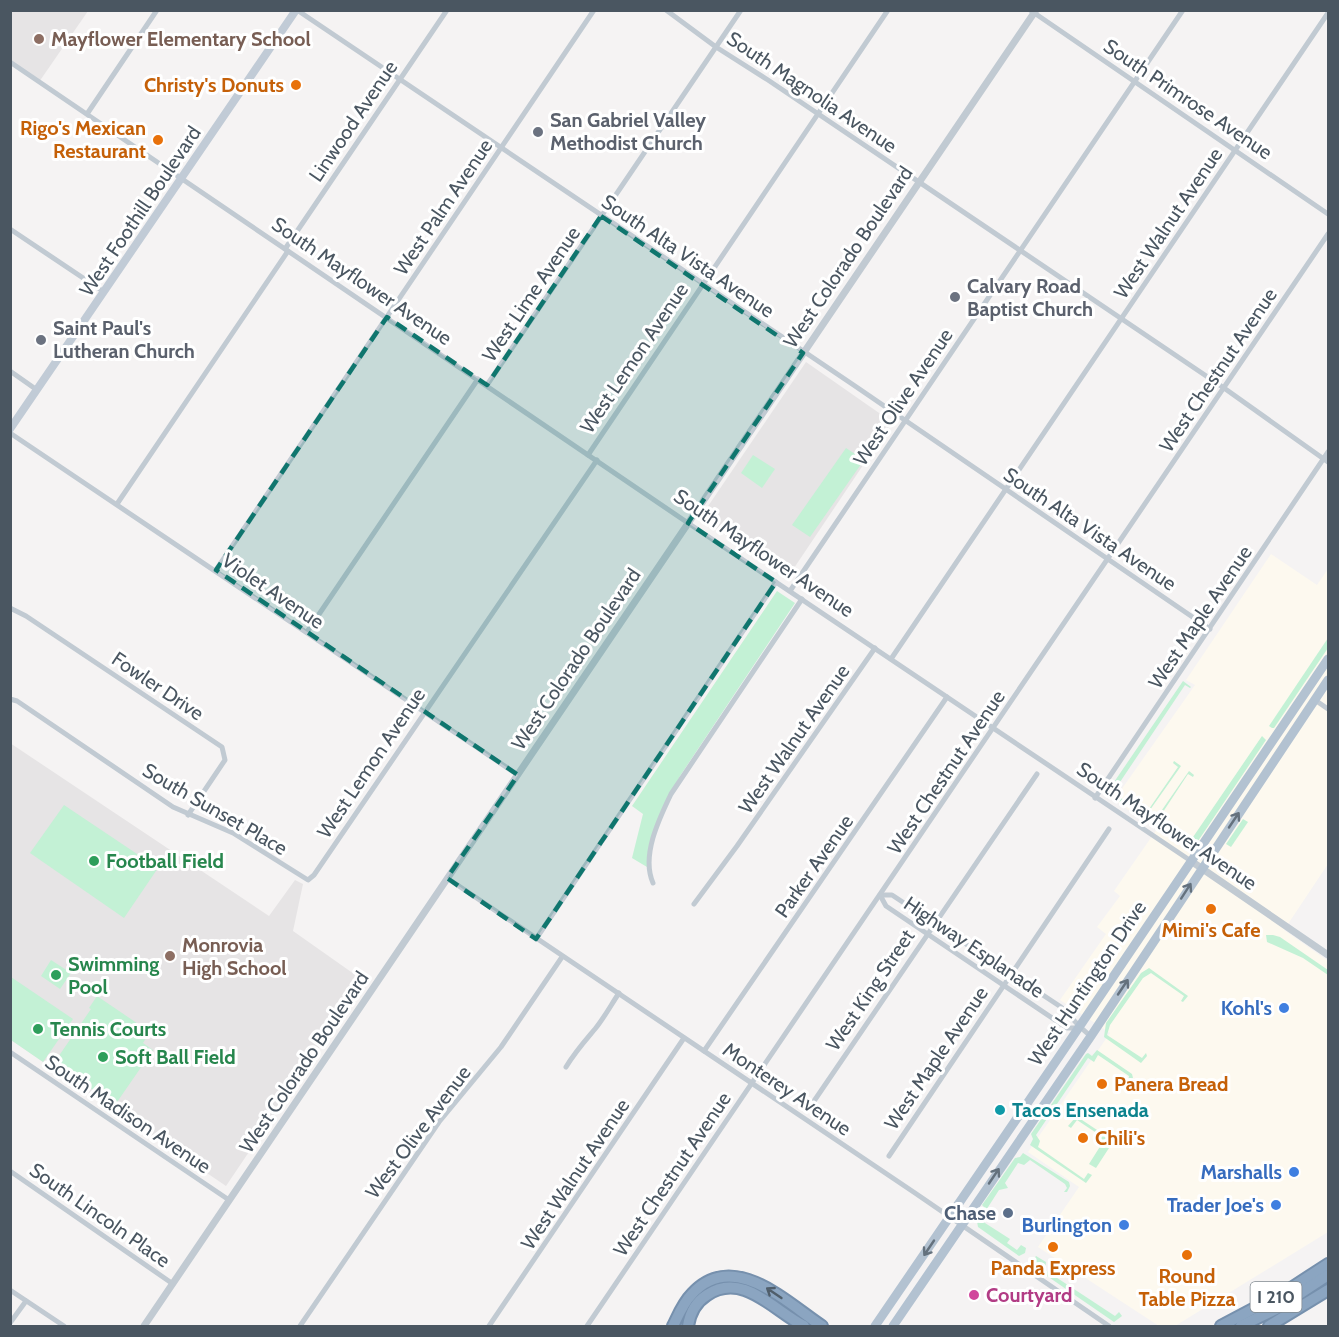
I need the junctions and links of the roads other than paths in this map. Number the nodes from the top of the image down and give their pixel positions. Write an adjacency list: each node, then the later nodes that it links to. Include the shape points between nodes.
1 (157, 10): 16 (street)
2 (296, 10): 13 (street, South Alta Vista Avenue); 19 (main road, West Foothill Boulevard)
3 (447, 10): 13 (street, Linwood Avenue)
4 (594, 10): 17 (street, West Palm Avenue)
5 (666, 10): 11 (street, South Magnolia Avenue)
6 (741, 10): 11 (street, West Lime Avenue)
7 (888, 10): 15 (street, West Lemon Avenue)
8 (1183, 10): 14 (street, West Olive Avenue)
9 (1033, 11): 14 (street, South Primrose Avenue); 20 (street, West Colorado Boulevard)
10 (1329, 13): 18 (street, West Walnut Avenue)
11 (716, 47): 15 (street, South Magnolia Avenue); 22 (street, West Lime Avenue)
12 (10, 62): 16 (street, South Mayflower Avenue)
13 (399, 80): 17 (street, South Alta Vista Avenue); 25 (street, Linwood Avenue)
14 (1135, 82): 18 (street, South Primrose Avenue); 26 (street, West Olive Avenue)
15 (818, 113): 20 (street, South Magnolia Avenue); 27 (street, West Lemon Avenue)
16 (87, 114): 19 (street, South Mayflower Avenue)
17 (501, 148): 22 (street, South Alta Vista Avenue); 29 (street, West Palm Avenue)
18 (1236, 149): 21 (street, South Primrose Avenue); 30 (street, West Walnut Avenue)
19 (182, 178): 25 (street, South Mayflower Avenue); 28 (main road, West Foothill Boulevard)
20 (919, 182): 26 (street, South Magnolia Avenue); 31 (street, West Colorado Boulevard)
21 (1329, 214)
22 (601, 216): 27 (street, South Alta Vista Avenue); 34 (street, West Lime Avenue)
23 (10, 229): 28 (street)
24 (1329, 234): 35 (street, West Chestnut Avenue)
25 (287, 250): 29 (street, South Mayflower Avenue); 44 (street, Linwood Avenue)
26 (1020, 250): 30 (street, South Magnolia Avenue); 37 (street, West Olive Avenue)
27 (702, 284): 31 (street, South Alta Vista Avenue); 40 (street, West Lemon Avenue)
28 (104, 292): 36 (main road, West Foothill Boulevard)
29 (387, 317): 33 (street, South Mayflower Avenue); 47 (street, West Palm Avenue)
30 (1121, 319): 35 (street, South Magnolia Avenue); 43 (street, West Walnut Avenue)
31 (803, 353): 37 (street, South Alta Vista Avenue); 45 (street, West Colorado Boulevard)
32 (10, 371): 36 (street)
33 (478, 379): 34 (street, South Mayflower Avenue); 53 (street, West Lime Avenue)
34 (487, 385): 40 (street, South Mayflower Avenue)
35 (1224, 388): 42 (street, South Magnolia Avenue); 46 (street, West Chestnut Avenue)
36 (38, 390): 38 (main road, West Foothill Boulevard)
37 (904, 422): 43 (street, South Alta Vista Avenue); 49 (street, West Olive Avenue)
38 (10, 431): 44 (street, Violet Avenue)
39 (1329, 452): 42 (street, West Maple Avenue)
40 (588, 454): 41 (street, South Mayflower Avenue)
41 (597, 460): 45 (street, South Mayflower Avenue); 63 (street, West Lemon Avenue)
42 (1326, 461): 52 (street, West Maple Avenue)
43 (1006, 489): 46 (street, South Alta Vista Avenue); 55 (street, West Walnut Avenue)
44 (117, 504): 47 (street, Violet Avenue)
45 (688, 523): 48 (street, South Mayflower Avenue); 68 (street, West Colorado Boulevard)
46 (1108, 559): 52 (street, South Alta Vista Avenue); 65 (street, West Chestnut Avenue)
47 (216, 570): 53 (street, Violet Avenue)
48 (776, 582): 49 (street, South Mayflower Avenue); 81 (street)
49 (790, 591): 50 (street, South Mayflower Avenue)
50 (802, 599): 54 (street, South Mayflower Avenue); 76 (street, via 671,794 652,846 649,873)
51 (10, 608): 70 (street, Fowler Drive, via 222,747 225,760)
52 (1210, 629): 69 (street, West Maple Avenue)
53 (307, 632): 63 (street, Violet Avenue)
54 (875, 648): 55 (street, South Mayflower Avenue); 78 (street, West Walnut Avenue)
55 (891, 659): 59 (street, South Mayflower Avenue)
56 (1329, 659): 64 (main road, West Huntington Drive)
57 (1329, 664): 61 (main road, via 1314,690)
58 (1329, 680): 61 (main road, West Huntington Drive)
59 (947, 697): 65 (street, South Mayflower Avenue); 90 (street, Parker Avenue)
60 (10, 699): 70 (street, South Sunset Place)
61 (1315, 700): 62 (street); 66 (main road, West Huntington Drive)
62 (1329, 709)
63 (424, 711): 68 (street, Violet Avenue); 74 (street, West Lemon Avenue)
64 (1287, 720): 66 (main road, via 1284,735 1270,757); 72 (main road, West Huntington Drive)
65 (993, 729): 69 (street, South Mayflower Avenue); 77 (street, West Chestnut Avenue)
66 (1272, 764): 73 (main road, West Huntington Drive, one-way to 66)
67 (1037, 774): 79 (street, West King Street)
68 (518, 775): 75 (street, West Colorado Boulevard)
69 (1095, 798): 72 (street, South Mayflower Avenue)
70 (188, 814): 74 (street, South Sunset Place, via 233,833 308,880)
71 (1109, 829): 84 (street, West Maple Avenue)
72 (1191, 861): 73 (street, South Mayflower Avenue); 87 (main road, West Huntington Drive)
73 (1201, 869): 82 (street, South Mayflower Avenue); 88 (main road, West Huntington Drive, one-way to 73)
74 (314, 875)
75 (447, 878): 81 (street, Monterey Avenue); 97 (street, West Colorado Boulevard)
76 (653, 883)
77 (880, 896): 79 (street, Highway Esplanade, via 892,895); 80 (street, Highway Esplanade, via 886,906); 93 (street, West Chestnut Avenue)
78 (694, 904)
79 (934, 922): 80 (street, West King Street); 84 (street, Highway Esplanade)
80 (926, 934): 85 (street, Highway Esplanade); 94 (street, West King Street)
81 (536, 939): 83 (street, Monterey Avenue)
82 (1329, 955)
83 (562, 957): 86 (street, Monterey Avenue); 110 (street, West Olive Avenue, via 501,1047 432,1131)
84 (1010, 974): 85 (street, West Maple Avenue); 87 (street, Highway Esplanade, via 1061,1007)
85 (1003, 986): 87 (street, Highway Esplanade, via 1067,1028); 95 (street, West Maple Avenue)
86 (619, 993): 89 (street, Monterey Avenue); 92 (street)
87 (1080, 1028): 88 (street, Highway Esplanade); 98 (main road, West Huntington Drive)
88 (1090, 1036): 99 (main road, West Huntington Drive, one-way to 88)
89 (684, 1038): 90 (street, Monterey Avenue); 111 (street, West Walnut Avenue)
90 (704, 1051): 93 (street, Monterey Avenue)
91 (10, 1052): 97 (street, South Madison Avenue)
92 (566, 1067)
93 (751, 1084): 98 (street, Monterey Avenue); 112 (street, West Chestnut Avenue)
94 (812, 1104)
95 (889, 1156)
96 (10, 1171): 103 (street, South Lincoln Place)
97 (229, 1200): 103 (street, West Colorado Boulevard)
98 (949, 1218): 99 (street, Monterey Avenue); 117 (main road, West Huntington Drive, one-way to 117)
99 (961, 1225): 118 (main road, West Huntington Drive); 119 (street, Monterey Avenue)
100 (1329, 1264): 120 (highway, I 210, via 1285,1293)
101 (1329, 1275): 121 (highway)
102 (1329, 1282): 122 (highway)
103 (173, 1284): 109 (street, West Colorado Boulevard)
104 (10, 1290): 106 (street)
105 (1329, 1290): 123 (highway, I 210)
106 (26, 1301): 107 (street); 108 (street)
107 (10, 1323)
108 (64, 1326)
109 (144, 1326)
110 (300, 1326)
111 (489, 1326)
112 (587, 1326)
113 (673, 1326): 116 (highway, one-way to 113, via 755,1281 735,1276 718,1278 697,1289)
114 (688, 1326): 115 (highway, via 693,1309 702,1299 716,1290 734,1287 752,1292)
115 (804, 1326)
116 (822, 1326)
117 (875, 1326)
118 (893, 1326)
119 (1108, 1326)
120 (1221, 1326)
121 (1241, 1326)
122 (1254, 1326)
123 (1269, 1326)

